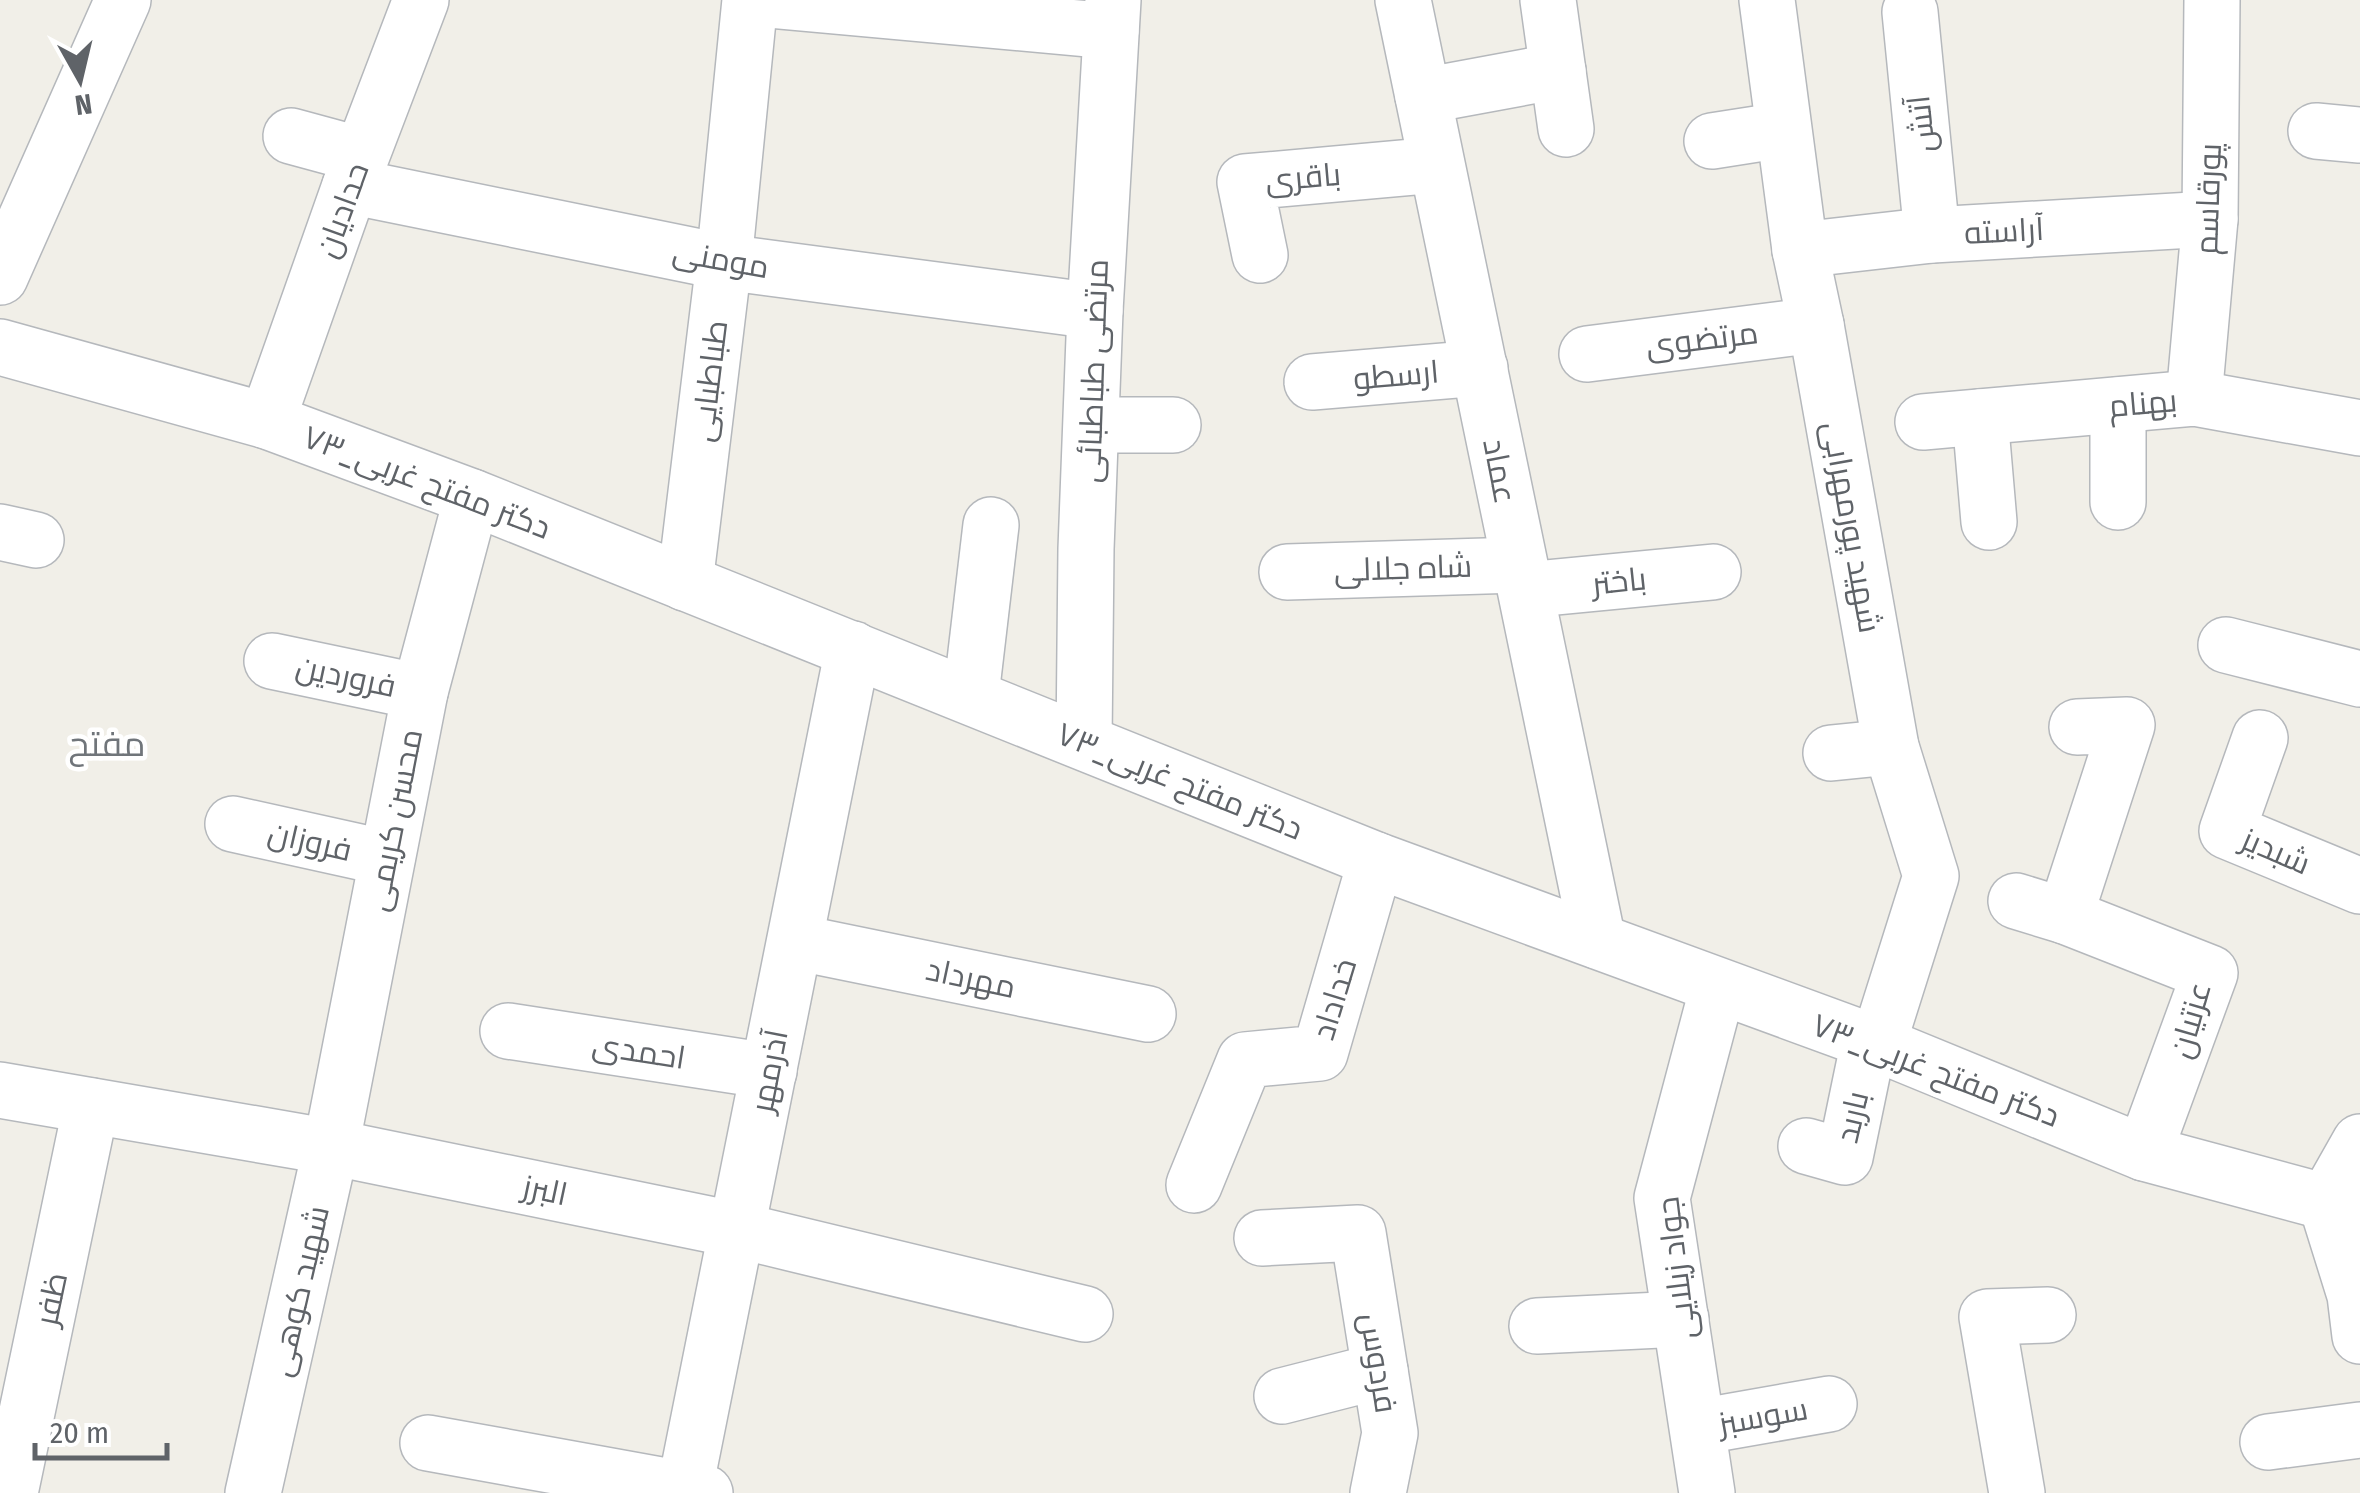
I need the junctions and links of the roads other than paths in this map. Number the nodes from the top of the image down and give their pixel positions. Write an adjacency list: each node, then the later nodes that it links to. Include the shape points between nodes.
1 (123, 0): 24 (street)
2 (421, 0): 18 (street, حدادیان)
3 (750, 0): 23 (street, طباطبایی)
4 (770, 0): 10 (street)
5 (1403, 0): 12 (street, عماد)
6 (1548, 0): 11 (street)
7 (1767, 0): 14 (street, شهید پورمهرابی)
8 (2212, 0): 19 (street, پورقاسم)
9 (1910, 12): 20 (street, آتش)
10 (1112, 16): 25 (street, مرتضی طباطبائی)
11 (1558, 71): 12 (street); 13 (street)
12 (1423, 96): 17 (street, عماد)
13 (1566, 129)
14 (1783, 130): 16 (street); 21 (street, شهید پورمهرابی)
15 (291, 136): 18 (street, مومنی)
16 (1712, 141)
17 (1436, 165): 22 (street, باقری, via 1245,182); 29 (street, عماد)
18 (356, 171): 23 (street, مومنی); 34 (street, حدادیان)
19 (2210, 219): 20 (street, آراسته); 31 (street, پورقاسم)
20 (1932, 236): 21 (street, آراسته)
21 (1800, 250): 26 (street, شهید پورمهرابی)
22 (1260, 256)
23 (724, 262): 25 (street, مومنی); 46 (street, طباطبایی)
24 (0, 278)
25 (1095, 312): 36 (street, مرتضی طباطبائی)
26 (1816, 325): 28 (street, مرتضوی); 56 (street, شهید پورمهرابی)
27 (0, 347): 34 (street, ۷۳_دکتر مفتح غربی)
28 (1587, 354)
29 (1480, 368): 30 (street, ارسطو); 45 (street, عماد)
30 (1312, 382)
31 (2194, 398): 32 (street, بهنام); 38 (street, بهنام)
32 (2118, 405): 33 (street, بهنام); 40 (street)
33 (1980, 417): 35 (street, بهنام); 41 (street)
34 (267, 421): 39 (street, ۷۳_دکتر مفتح غربی)
35 (1923, 422)
36 (1092, 425): 37 (street); 55 (street, مرتضی طباطبائی)
37 (1173, 425)
38 (2360, 428)
39 (472, 497): 46 (street, ۷۳_دکتر مفتح غربی); 51 (street, محسن کریمی)
40 (2118, 502)
41 (1990, 522)
42 (992, 526): 52 (street)
43 (1287, 572): 45 (street, شاه جلالی)
44 (1712, 572): 45 (street, باختر)
45 (1522, 577): 62 (street, عماد)
46 (685, 584): 48 (street, ۷۳_دکتر مفتح غربی)
47 (2226, 645): 50 (street)
48 (853, 649): 52 (street, ۷۳_دکتر مفتح غربی); 63 (street, آذرمهر)
49 (272, 661): 51 (street, فروردین)
50 (2360, 679)
51 (420, 692): 59 (street, محسن کریمی)
52 (970, 695): 55 (street, ۷۳_دکتر مفتح غربی)
53 (2077, 727): 74 (street, عزتیان, via 2127,724 2040,908 2210,972)
54 (2260, 738): 61 (street, شبدیز, via 2228,831)
55 (1084, 742): 60 (street, ۷۳_دکتر مفتح غربی)
56 (1891, 747): 57 (street); 67 (street, شهید پورمهرابی, via 1931,876)
57 (1830, 753)
58 (233, 824): 59 (street, فروزان)
59 (386, 858): 72 (street, محسن کریمی)
60 (1376, 860): 62 (street, ۷۳_دکتر مفتح غربی); 75 (street, خداداد, via 1320,1053 1245,1060)
61 (2360, 886)
62 (1598, 941): 64 (street, ۷۳_دکتر مفتح غربی)
63 (795, 942): 65 (street, مهرداد); 68 (street, آذرمهر)
64 (1718, 988): 67 (street, ۷۳_دکتر مفتح غربی); 81 (street, جواد زیلایی, via 1662,1198)
65 (1148, 1014)
66 (508, 1031): 68 (street, احمدی)
67 (1874, 1042): 73 (street, باربد, via 1844,1157); 74 (street, ۷۳_دکتر مفتح غربی)
68 (769, 1071): 77 (street, آذرمهر)
69 (0, 1090): 70 (street, البرز)
70 (91, 1106): 72 (street, البرز); 92 (street, ظفر)
71 (2360, 1142): 76 (street)
72 (332, 1146): 77 (street, البرز); 93 (street, شهید کوهی)
73 (1806, 1146)
74 (2144, 1153): 76 (street, ۷۳_دکتر مفتح غربی)
75 (1194, 1186)
76 (2343, 1208): 83 (street)
77 (737, 1230): 79 (street, البرز); 91 (street, آذرمهر)
78 (1262, 1238): 84 (street, فردوس, via 1358,1233)
79 (1084, 1314)
80 (2048, 1315): 96 (street, via 1987,1317)
81 (1681, 1320): 82 (street); 87 (street, جواد زیلایی)
82 (1536, 1326)
83 (2360, 1336)
84 (1380, 1371): 85 (street); 94 (street, فردوس, via 1390,1432)
85 (1282, 1396)
86 (1829, 1404): 87 (street, سوسبز)
87 (1698, 1427): 95 (street, جواد زیلایی)
88 (2360, 1430): 89 (street)
89 (2268, 1442)
90 (428, 1443): 91 (street)
91 (692, 1491)
92 (10, 1493)
93 (253, 1493)
94 (1378, 1493)
95 (1706, 1493)
96 (2016, 1493)

